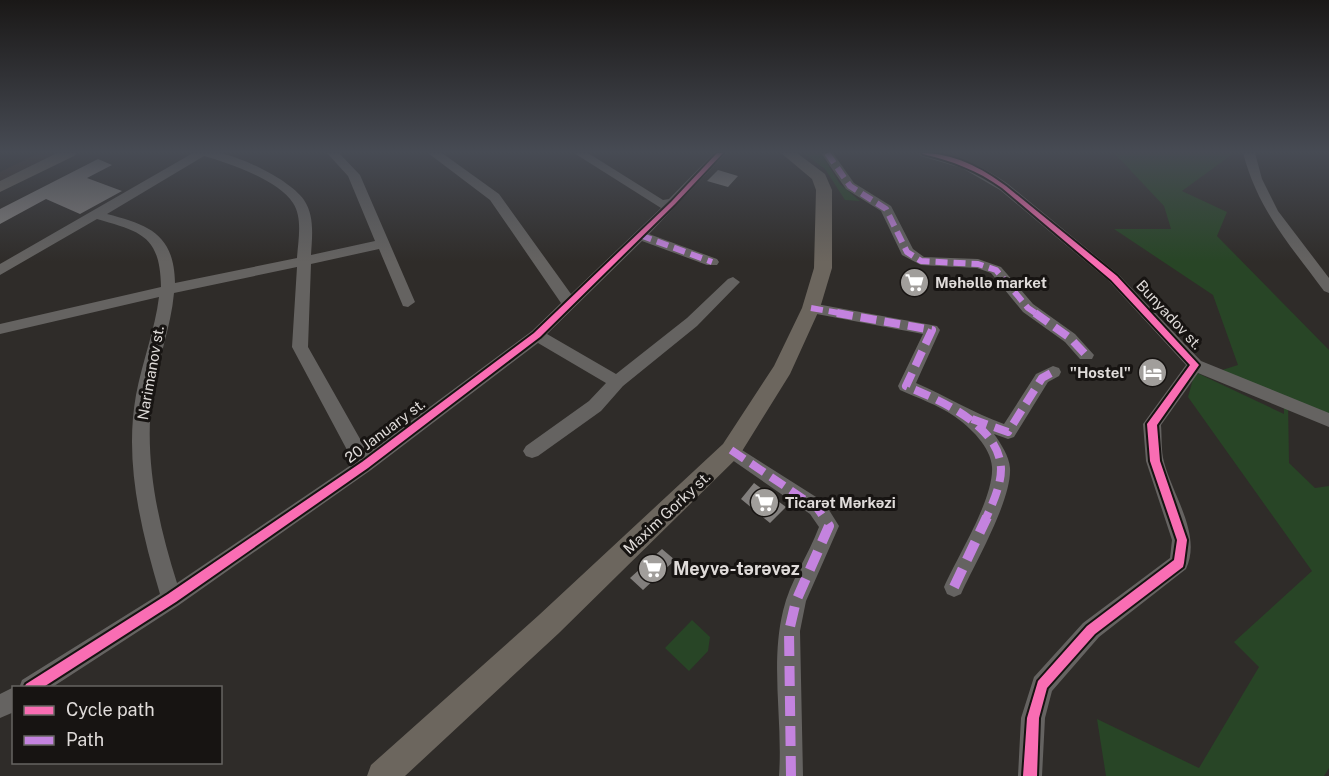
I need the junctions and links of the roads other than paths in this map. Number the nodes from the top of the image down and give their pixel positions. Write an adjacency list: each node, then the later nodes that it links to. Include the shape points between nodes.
1 (138, 189): 12 (street)
2 (285, 189): 15 (street, via 299,202 306,225)
3 (360, 189): 14 (street)
4 (484, 189): 22 (street, via 495,197)
5 (638, 189): 11 (street, via 661,204)
6 (686, 189): 11 (street, 20 January st.)
7 (824, 189): 23 (main road, Maxim Gorky st., via 823,268)
8 (855, 189): 26 (street, via 886,209 898,237 913,258 978,264 996,270 1028,308 1070,338)
9 (1007, 189): 27 (street, Bunyadov st., via 1114,278)
10 (1262, 189): 19 (street, via 1272,212)
11 (674, 202): 13 (street, 20 January st.)
12 (94, 214): 17 (street); 20 (street, Narimanov st., via 123,222 155,240 164,251)
13 (640, 235): 16 (street); 22 (street, 20 January st.)
14 (383, 244): 15 (street); 21 (street)
15 (306, 259): 20 (street); 34 (street, via 300,347)
16 (712, 262)
17 (0, 270)
18 (733, 282): 29 (street, via 692,322)
19 (1329, 288)
20 (169, 289): 24 (street); 36 (street, Narimanov st., via 144,396 141,452 148,515)
21 (408, 302)
22 (570, 304): 25 (street, 20 January st.)
23 (811, 308): 30 (street, via 932,330 906,386); 32 (main road, Maxim Gorky st., via 783,369)
24 (0, 329)
25 (537, 335): 29 (street); 34 (street, 20 January st.)
26 (1086, 355)
27 (1195, 365): 31 (street); 40 (street, Bunyadov st., via 1152,424 1155,460 1182,540 1179,563 1091,630 1042,685 1034,718)
28 (1053, 372): 30 (street, via 1042,378 1008,432)
29 (617, 382): 33 (street, via 595,406)
30 (972, 419): 35 (street, via 998,454 1001,467 998,488)
31 (1329, 420)
32 (731, 450): 38 (main road, Maxim Gorky st.); 39 (street, via 817,508 829,526 793,609 789,640)
33 (532, 451)
34 (365, 465): 36 (street, 20 January st.)
35 (954, 587)
36 (172, 598): 37 (street, 20 January st.)
37 (32, 686)
38 (382, 776)
39 (791, 776)
40 (1030, 776)

